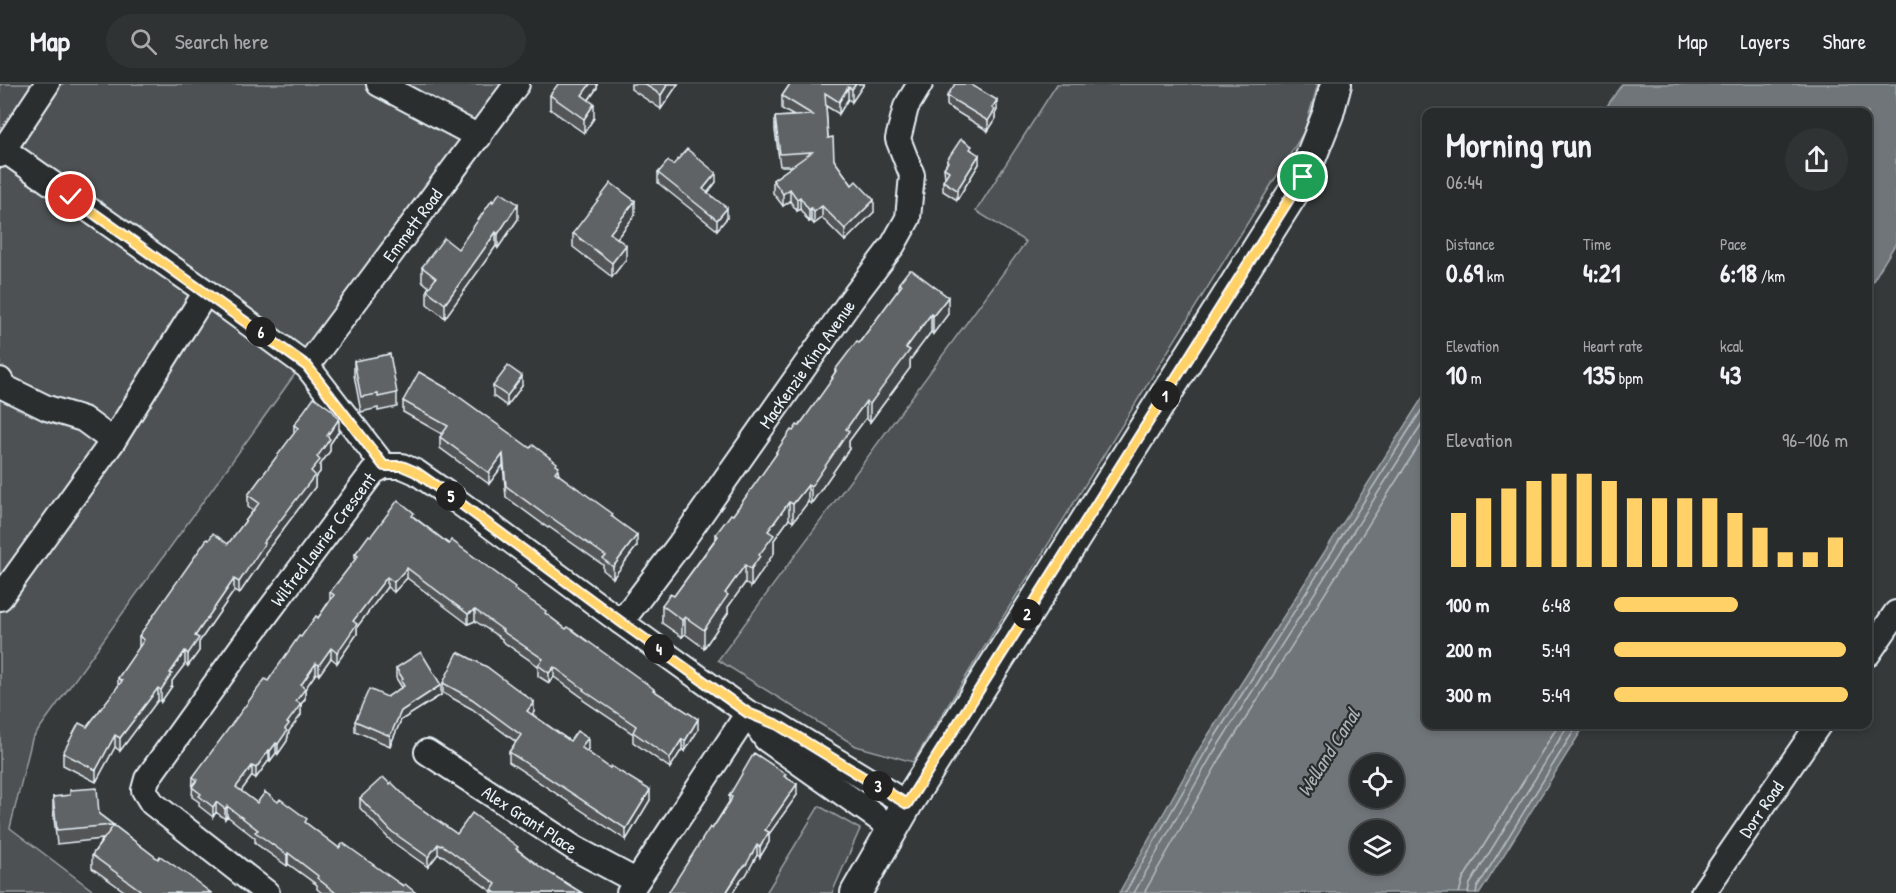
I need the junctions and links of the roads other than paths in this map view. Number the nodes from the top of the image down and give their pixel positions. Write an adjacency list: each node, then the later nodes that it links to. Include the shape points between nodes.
1 (47, 84): 7 (street)
2 (379, 84): 6 (street)
3 (517, 84): 6 (street, Emmett Road)
4 (920, 84): 15 (street, MacKenzie King Avenue, via 906,107 898,139 912,175 908,218 893,245)
5 (1336, 84): 20 (main road, via 1303,177)
6 (479, 137): 9 (street, Emmett Road)
7 (1, 151): 8 (street)
8 (206, 292): 9 (street); 11 (street)
9 (307, 366): 12 (street)
10 (0, 380): 11 (street, via 4,387 47,408 83,419)
11 (113, 441): 13 (street)
12 (384, 466): 15 (street, Wilfred Laurier Crescent, via 402,466 416,472); 22 (street, Wilfred Laurier Crescent, via 373,472 147,778 144,790 152,803)
13 (0, 598)
14 (1896, 613): 16 (street)
15 (621, 622): 17 (street, Wilfred Laurier Crescent)
16 (1872, 648)
17 (748, 713): 20 (street, Wilfred Laurier Crescent, via 765,739); 21 (street)
18 (1816, 729): 24 (street, Dorr Road)
19 (427, 752): 21 (street, Alex Grant Place)
20 (900, 816): 23 (main road)
21 (632, 887)
22 (267, 893)
23 (856, 893)
24 (1702, 893)

